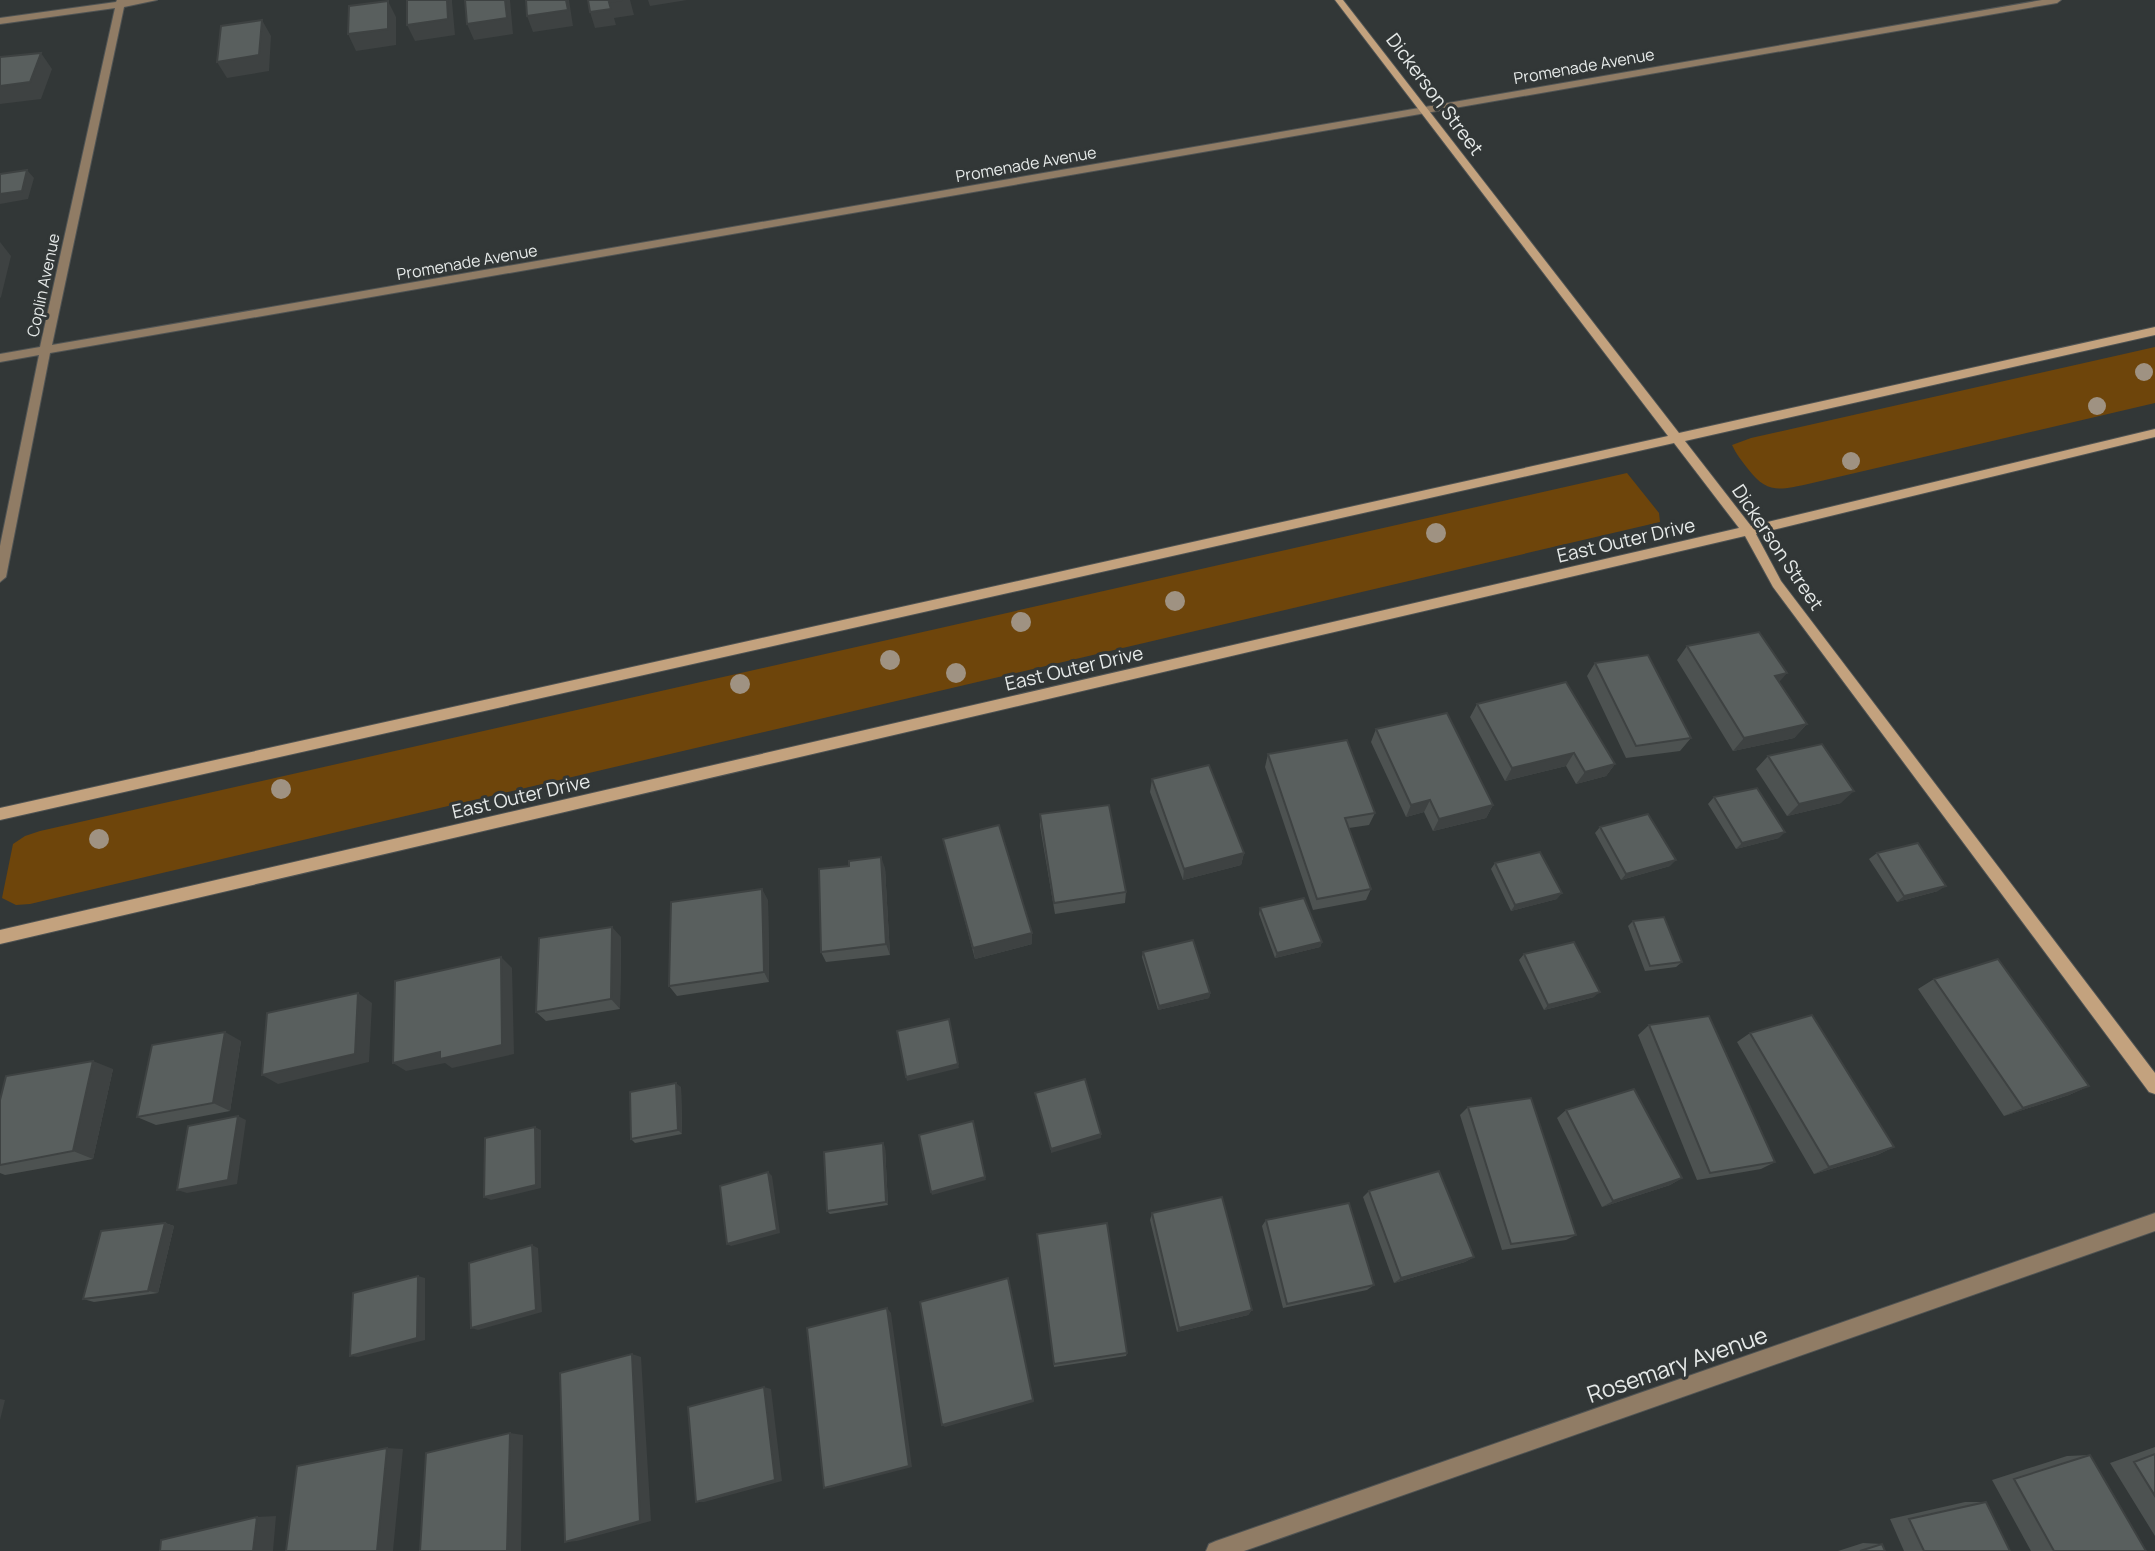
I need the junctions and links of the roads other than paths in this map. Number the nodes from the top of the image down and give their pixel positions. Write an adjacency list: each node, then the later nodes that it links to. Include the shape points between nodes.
1 (153, 0): 4 (street)
2 (1339, 0): 6 (street, Dickerson Street)
3 (2057, 0): 6 (street, Promenade Avenue)
4 (120, 3): 5 (street); 8 (street, Coplin Avenue)
5 (0, 21)
6 (1423, 111): 8 (street, Promenade Avenue); 11 (street, Dickerson Street)
7 (2155, 331): 11 (street)
8 (45, 351): 9 (street, Promenade Avenue); 13 (street, Coplin Avenue)
9 (0, 359)
10 (2155, 433): 12 (street, East Outer Drive)
11 (1675, 437): 12 (street, Dickerson Street); 14 (street)
12 (1748, 531): 15 (street, East Outer Drive); 16 (street, Dickerson Street, via 1777,584)
13 (0, 577)
14 (0, 814)
15 (0, 937)
16 (2155, 1086)
17 (2155, 1222): 18 (street, Rosemary Avenue)
18 (1216, 1551)

